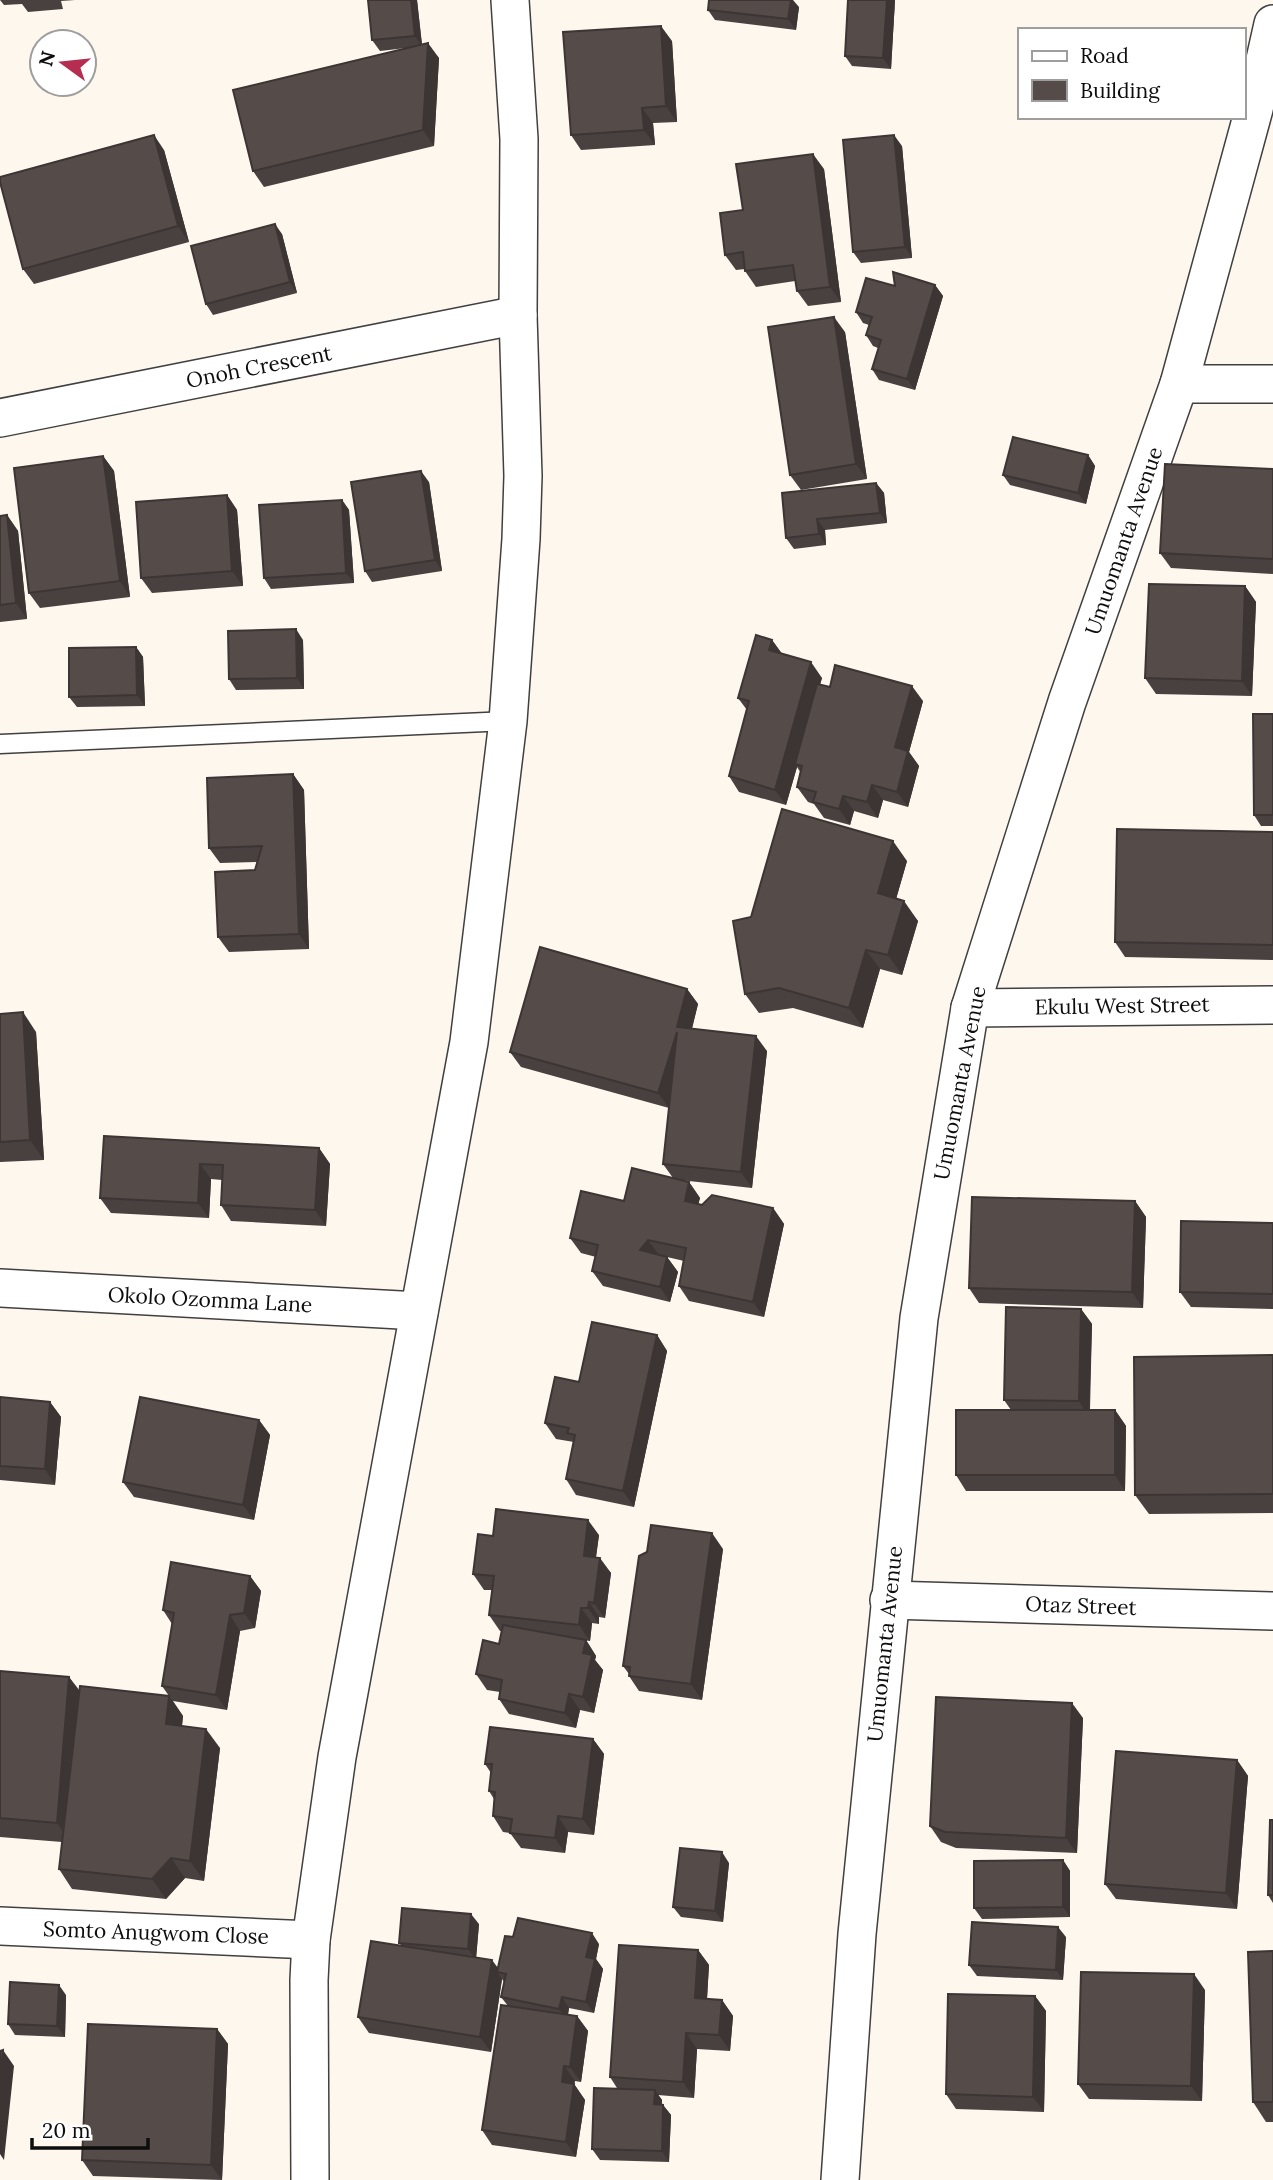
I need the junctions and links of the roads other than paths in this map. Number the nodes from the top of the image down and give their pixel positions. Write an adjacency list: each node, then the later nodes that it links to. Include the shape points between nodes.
1 (510, 0): 3 (street, via 519,139)
2 (1273, 24): 4 (street, Umuomanta Avenue)
3 (518, 315): 6 (street, Onoh Crescent); 7 (street, via 523,476)
4 (1179, 384): 5 (street); 10 (street, Umuomanta Avenue, via 1067,702)
5 (1273, 384)
6 (0, 418)
7 (508, 721): 8 (lane); 12 (street, via 469,1042)
8 (0, 744)
9 (1273, 1005): 10 (street, Ekulu West Street)
10 (970, 1008): 13 (street, Umuomanta Avenue, via 919,1318)
11 (0, 1288): 12 (street, Okolo Ozomma Lane)
12 (419, 1311): 16 (street, via 337,1757)
13 (889, 1600): 14 (street, Otaz Street); 18 (street, Umuomanta Avenue, via 857,1934)
14 (1273, 1611)
15 (0, 1926): 16 (street, Somto Anugwom Close)
16 (311, 1940): 17 (street)
17 (310, 2180)
18 (840, 2180)

